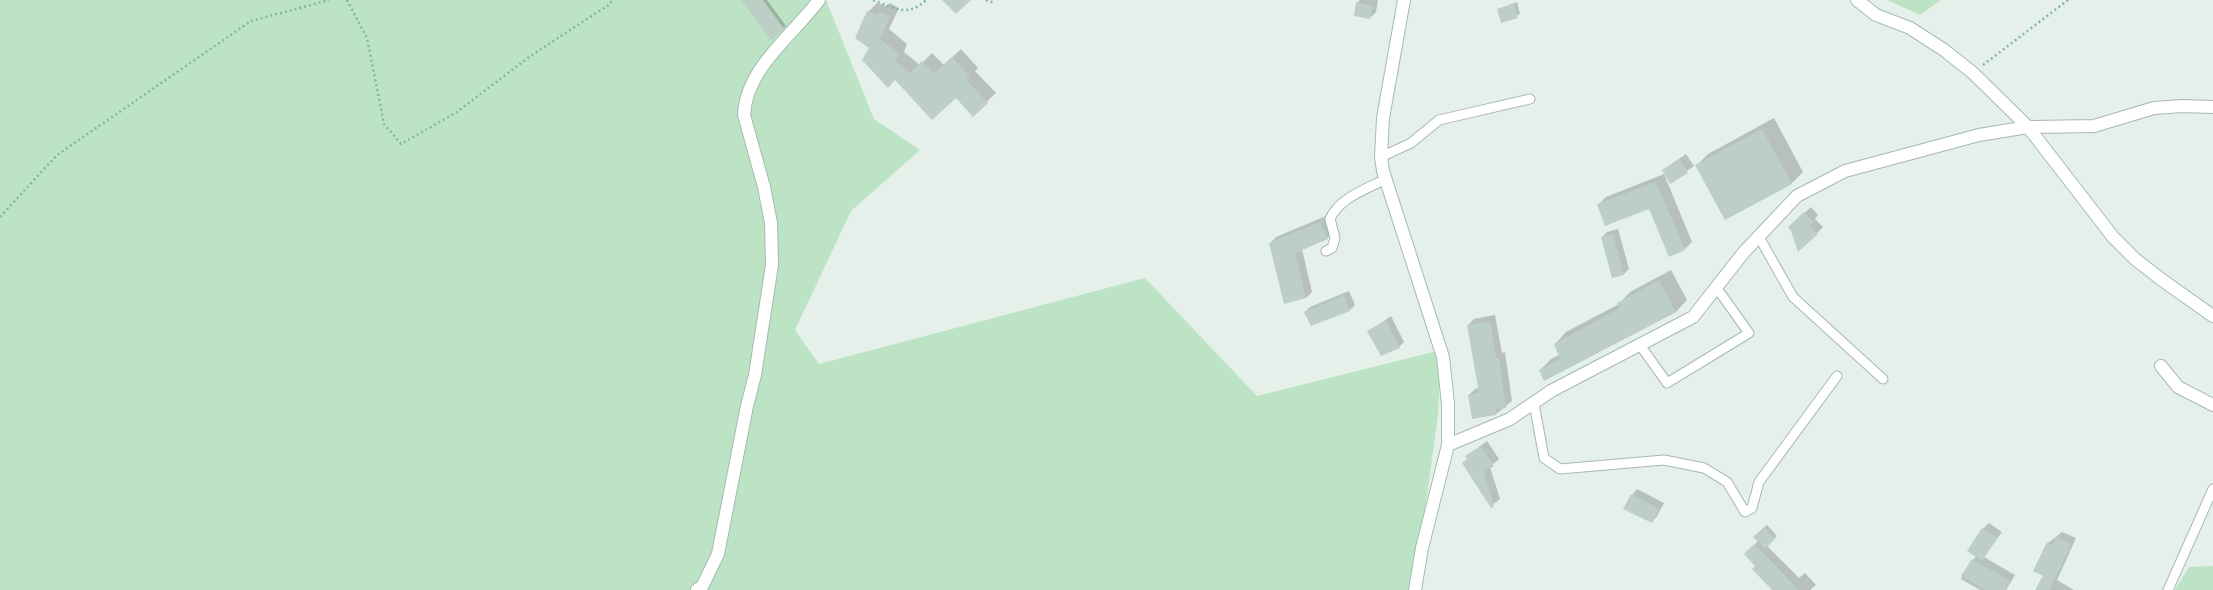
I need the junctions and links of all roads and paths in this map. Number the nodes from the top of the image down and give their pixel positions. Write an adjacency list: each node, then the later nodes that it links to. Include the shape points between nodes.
1 (329, 0): 18 (path, via 251,21 57,155)
2 (347, 0): 3 (path, via 367,38 384,124 401,144 457,112 528,57 610,4)
3 (612, 0)
4 (819, 0): 31 (street, via 761,68 744,102 744,115 771,223 772,265 756,375 747,406 718,554 702,587)
5 (873, 0): 6 (path, via 901,11 918,8)
6 (926, 0)
7 (986, 0): 8 (path)
8 (995, 0)
9 (1404, 0): 16 (street, via 1383,118)
10 (1857, 0): 12 (street, via 1876,15 1910,28)
11 (2068, 0): 12 (path)
12 (1973, 73): 15 (street)
13 (1530, 99): 16 (lane, via 1439,120 1411,143)
14 (2213, 107): 15 (street, via 2154,108 2094,126)
15 (2028, 127): 19 (street, via 1979,135 1845,171 1797,196); 22 (street, via 2113,237 2162,280)
16 (1381, 157): 17 (street)
17 (1386, 179): 20 (lane, via 1341,203 1334,210 1330,219 1335,238 1332,248); 29 (street, via 1443,357 1448,404)
18 (0, 217)
19 (1759, 237): 21 (street); 26 (lane, via 1793,298)
20 (1326, 251)
21 (1716, 287): 23 (street, via 1693,317); 23 (lane, via 1750,333 1667,384)
22 (2213, 316)
23 (1640, 345): 27 (street, via 1550,391)
24 (2161, 366): 28 (street, via 2178,386)
25 (1837, 376): 27 (lane, via 1759,482 1752,508 1745,512 1727,482 1704,468 1664,460 1560,469 1544,458)
26 (1883, 379)
27 (1534, 403): 29 (street, via 1510,419)
28 (2213, 405)
29 (1448, 445): 32 (street, via 1422,548)
30 (2213, 489): 33 (lane)
31 (697, 590)
32 (1415, 590)
33 (2168, 590)

